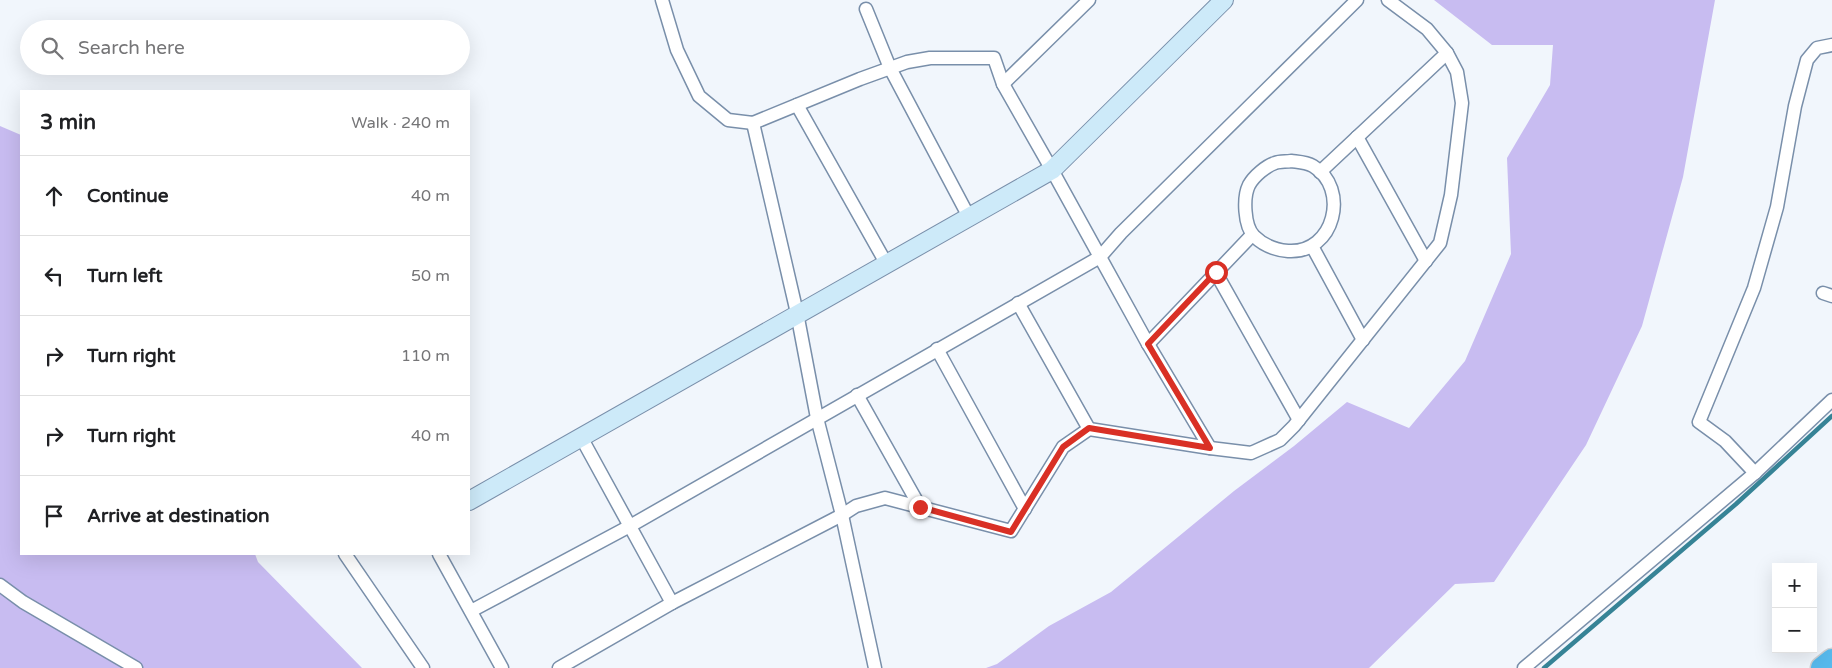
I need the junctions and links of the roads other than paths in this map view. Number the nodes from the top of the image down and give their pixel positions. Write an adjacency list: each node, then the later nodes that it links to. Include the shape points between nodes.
1 (662, 0): 12 (street, via 677,50 699,96 728,120)
2 (1089, 0): 10 (street)
3 (1224, 0): 14 (street)
4 (1357, 0): 19 (street)
5 (1388, 0): 8 (street, via 1427,29)
6 (866, 9): 9 (street)
7 (1832, 45): 35 (street, via 1817,48 1807,60 1795,106 1777,207 1754,288 1698,422 1725,441)
8 (1447, 53): 13 (street); 20 (street, via 1457,72 1462,102 1457,153 1440,243)
9 (890, 68): 10 (street, via 930,58 994,58); 11 (street); 16 (street)
10 (1003, 84): 14 (street)
11 (797, 105): 12 (street); 21 (street)
12 (752, 123): 24 (street)
13 (1357, 137): 15 (street); 20 (street)
14 (1052, 170): 16 (street); 19 (street)
15 (1320, 172): 17 (street, via 1302,162 1291,161 1276,162 1260,172 1249,185 1246,201 1246,218); 18 (street, via 1330,187 1333,217 1328,231)
16 (969, 217): 21 (street)
17 (1252, 235): 18 (street, via 1273,248 1289,251); 22 (street)
18 (1312, 246): 25 (street)
19 (1100, 256): 23 (street); 26 (street)
20 (1426, 261): 25 (street)
21 (886, 263): 24 (street)
22 (1216, 272): 26 (street); 31 (street)
23 (1018, 303): 27 (street); 32 (street)
24 (797, 313): 30 (street); 33 (street)
25 (1363, 340): 31 (street)
26 (1148, 344): 34 (street)
27 (937, 350): 28 (street); 38 (street)
28 (857, 395): 30 (street); 37 (street)
29 (1832, 400): 35 (street)
30 (817, 418): 39 (street); 40 (street)
31 (1299, 420): 34 (street, via 1280,440 1251,452)
32 (1089, 428): 34 (street); 38 (street, via 1063,447)
33 (581, 437): 36 (street); 40 (street)
34 (1210, 448)
35 (1756, 473): 52 (street)
36 (470, 499)
37 (920, 507): 38 (street, via 1011,532); 39 (street, via 885,498 856,506)
38 (1025, 509)
39 (842, 515): 44 (street); 51 (street)
40 (630, 526): 44 (street); 45 (street)
41 (345, 555): 48 (street)
42 (440, 555): 45 (street)
43 (0, 585): 47 (street, via 23,602)
44 (672, 603): 50 (street)
45 (471, 611): 49 (street)
46 (1832, 660): 53 (highway)
47 (136, 668)
48 (423, 668)
49 (502, 668)
50 (559, 668)
51 (875, 668)
52 (1524, 668)
53 (1822, 668)

